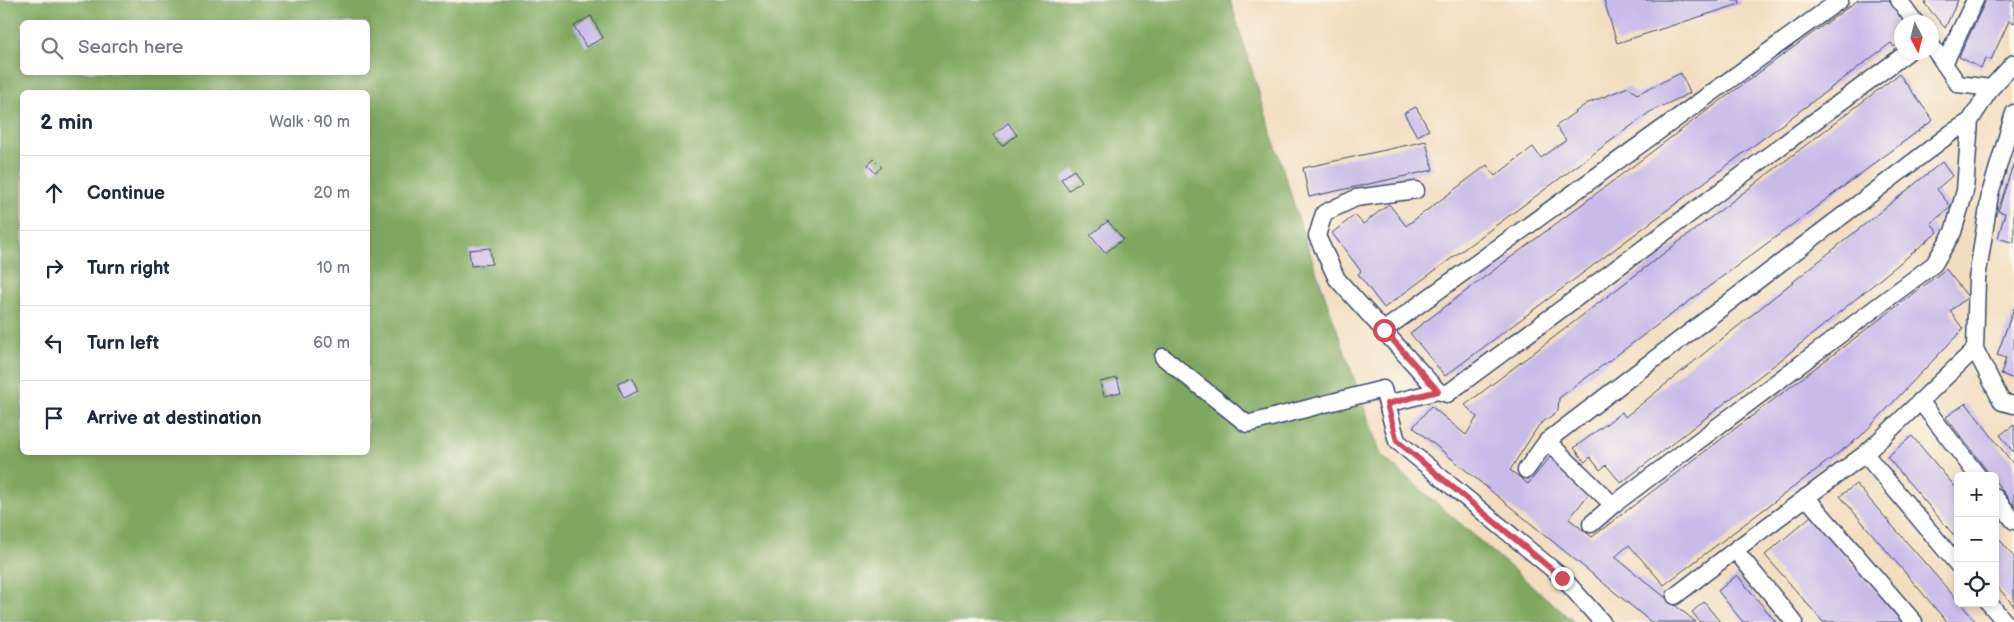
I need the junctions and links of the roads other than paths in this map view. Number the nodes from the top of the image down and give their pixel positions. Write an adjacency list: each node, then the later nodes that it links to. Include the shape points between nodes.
1 (1840, 0): 13 (lane)
2 (1975, 0): 8 (lane)
3 (1902, 2): 4 (lane)
4 (1910, 15)
5 (1939, 56): 8 (lane)
6 (1897, 60): 16 (lane, via 1447,394)
7 (2014, 63): 9 (lane)
8 (1944, 64): 9 (lane, via 1958,84)
9 (1991, 88): 11 (lane)
10 (2014, 113): 14 (lane, via 1990,194 1977,279)
11 (1970, 121): 20 (lane); 26 (lane, via 1965,190 1953,232 1934,264)
12 (1416, 190): 13 (lane, via 1356,198 1324,213 1317,236 1337,279)
13 (1384, 330): 16 (lane)
14 (1975, 349): 17 (lane); 19 (lane, via 2002,402)
15 (1163, 357): 18 (lane, via 1247,424 1383,389)
16 (1438, 391): 18 (lane)
17 (1920, 401): 21 (lane); 23 (lane)
18 (1387, 404): 33 (lane, via 1397,441 1562,578)
19 (2014, 406)
20 (1547, 441): 22 (lane); 26 (lane)
21 (1865, 454): 24 (lane); 30 (lane)
22 (1526, 470)
23 (1975, 472)
24 (1806, 497): 29 (lane); 35 (lane)
25 (1999, 502): 27 (lane)
26 (1613, 505): 28 (lane)
27 (2014, 521)
28 (1591, 524)
29 (1735, 550): 31 (lane); 34 (lane)
30 (1955, 562)
31 (1675, 596)
32 (1992, 607): 36 (lane)
33 (1602, 622)
34 (1794, 622)
35 (1914, 622)
36 (2005, 622)

